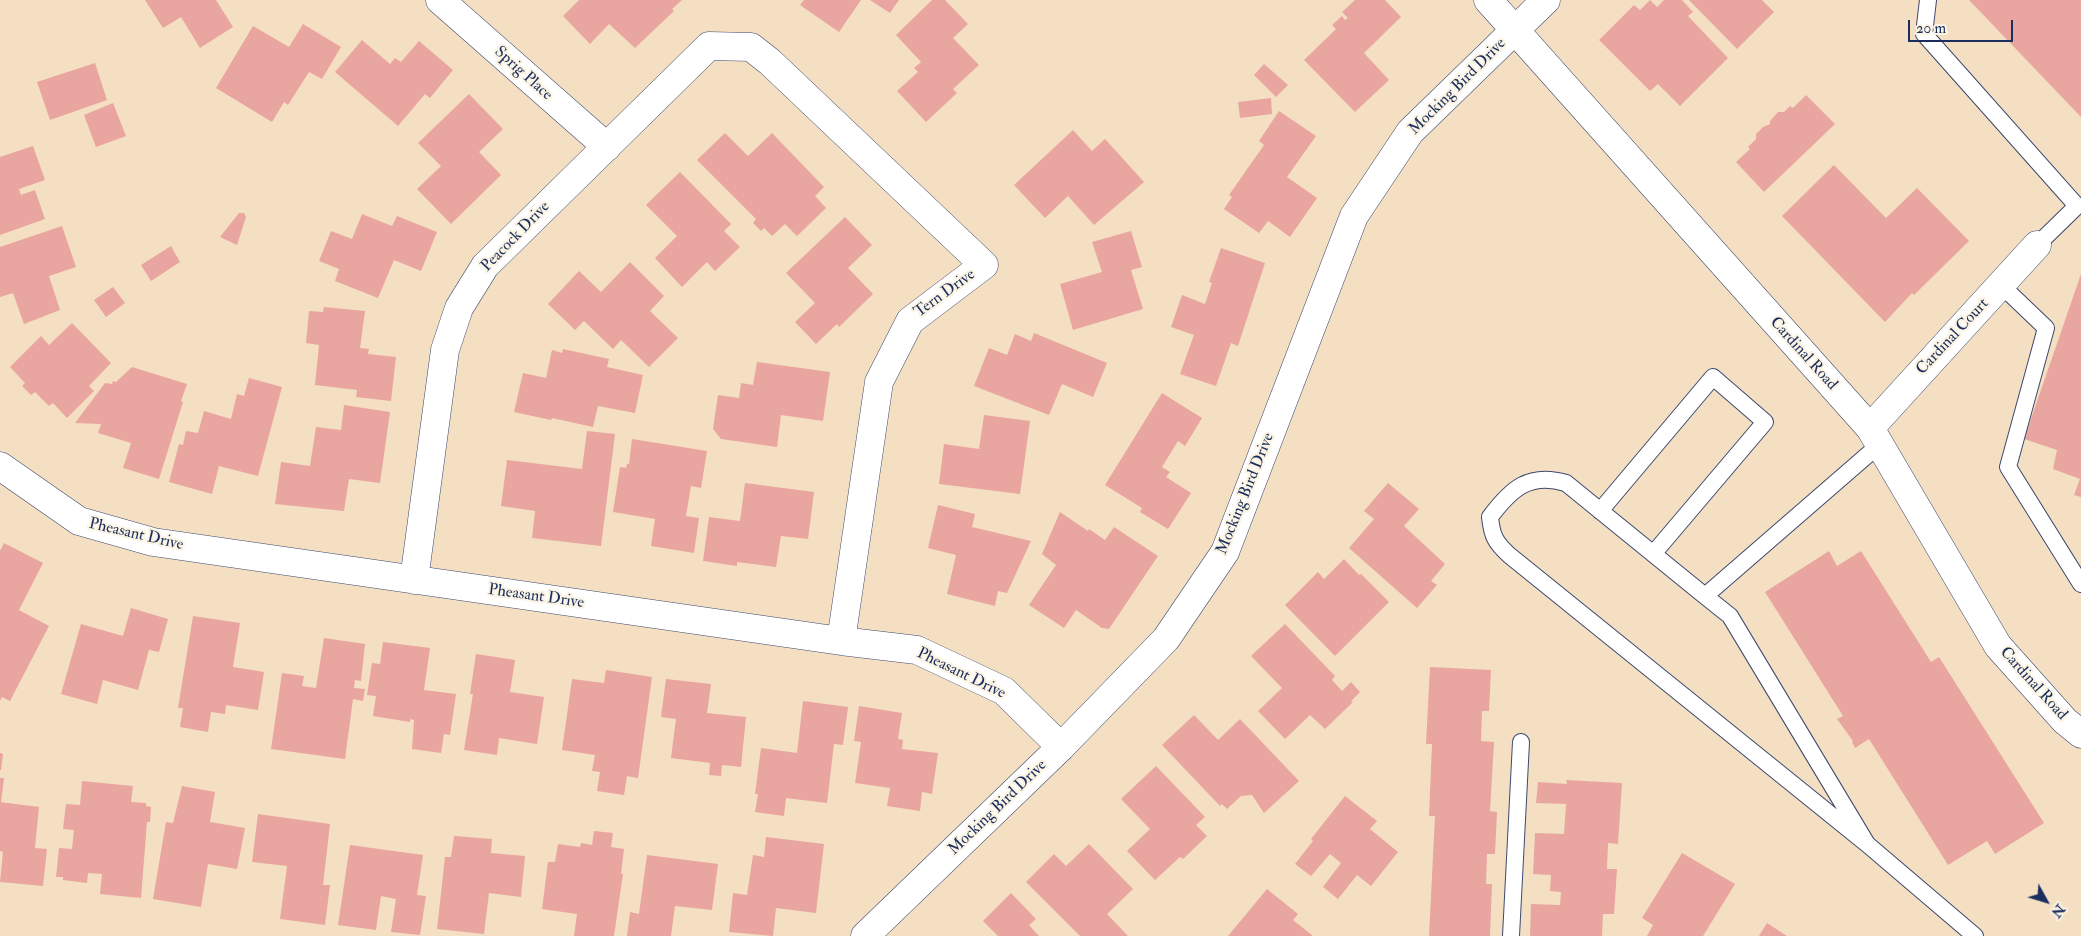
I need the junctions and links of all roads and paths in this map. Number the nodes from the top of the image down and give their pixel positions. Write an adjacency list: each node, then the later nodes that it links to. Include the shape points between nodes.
1 (440, 0): 7 (street, Sprig Place)
2 (1488, 0): 5 (street, Cardinal Road)
3 (1546, 0): 5 (street, Mocking Bird Drive)
4 (1928, 0): 8 (lane, via 1924,34 2077,206)
5 (1514, 30): 10 (street, Cardinal Road); 20 (street, Mocking Bird Drive, via 1410,132 1354,216 1225,552 1166,639)
6 (770, 62): 7 (street, Peacock Drive, via 751,47 708,46); 17 (street, Tern Drive, via 984,265 910,320 879,382)
7 (607, 147): 14 (street, Peacock Drive, via 485,266 459,308 445,350)
8 (2037, 245): 9 (street, Cardinal Court)
9 (2001, 285): 10 (street, Cardinal Court); 15 (lane, via 2046,328 2008,467)
10 (1874, 436): 16 (lane); 18 (street, Cardinal Road, via 1998,646 2065,721)
11 (0, 466): 14 (street, Pheasant Drive, via 78,521 153,542)
12 (1600, 511): 13 (lane); 13 (lane, via 1713,377 1766,422); 21 (lane, via 1566,483 1541,479 1514,489 1490,517 1491,530 1496,542 1509,555)
13 (1653, 554): 16 (lane)
14 (414, 580): 17 (street, Pheasant Drive)
15 (2081, 584)
16 (1705, 596): 21 (lane, via 1730,616)
17 (841, 641): 20 (street, Pheasant Drive, via 917,650 1004,691)
18 (2081, 734)
19 (1521, 742): 23 (lane)
20 (1061, 747): 22 (street, Mocking Bird Drive)
21 (1867, 844): 24 (lane)
22 (865, 936)
23 (1511, 936)
24 (1975, 936)

